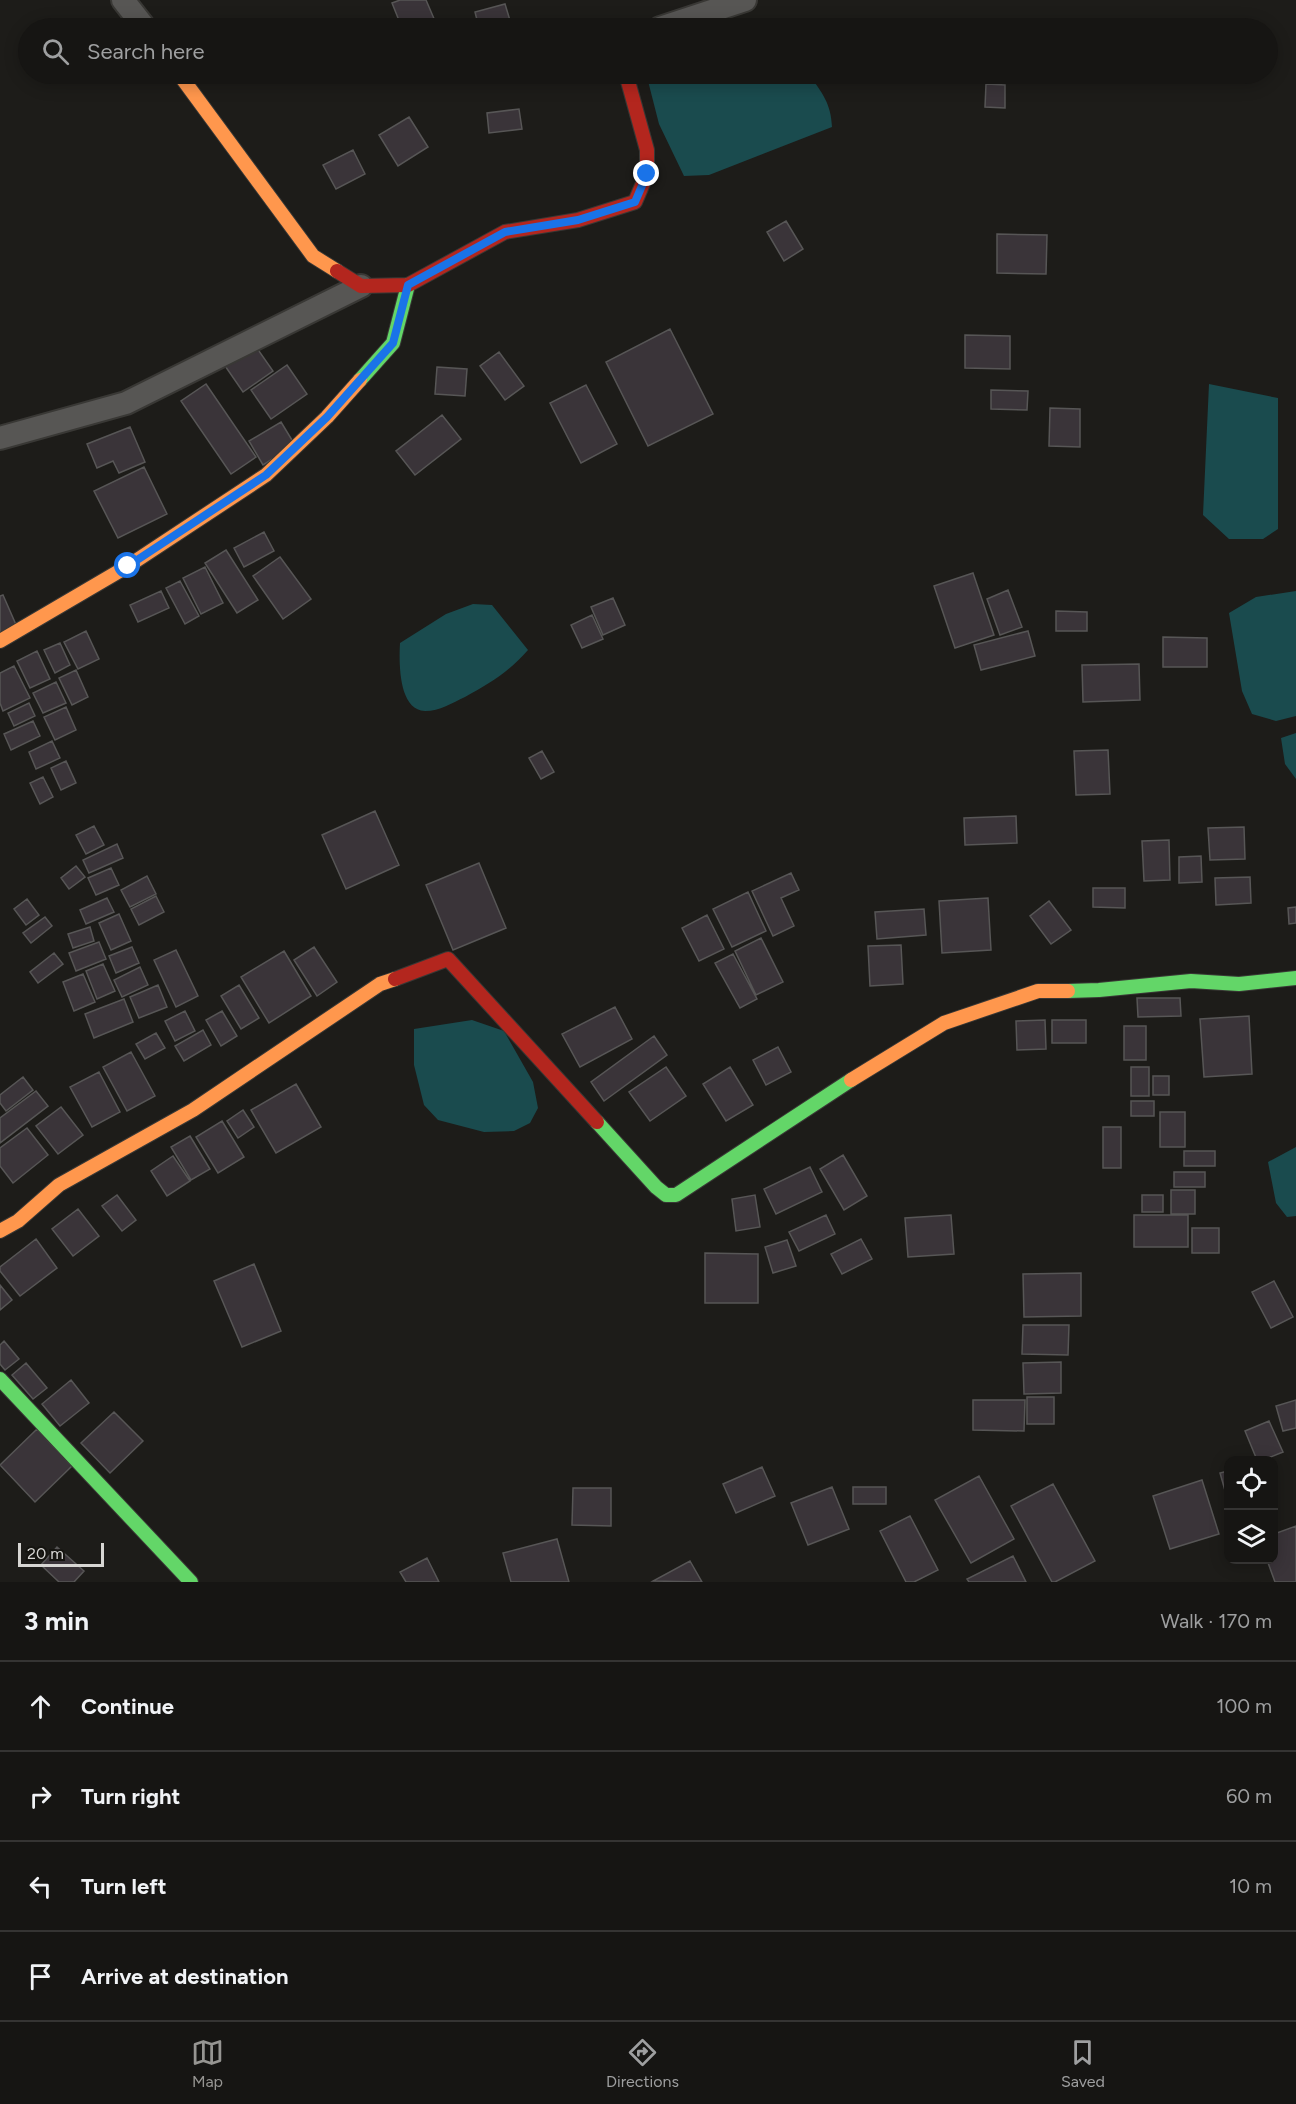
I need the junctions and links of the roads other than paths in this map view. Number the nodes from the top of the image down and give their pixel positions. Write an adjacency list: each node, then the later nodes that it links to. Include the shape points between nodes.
1 (123, 0): 3 (street)
2 (745, 0): 4 (street)
3 (137, 18)
4 (690, 18)
5 (186, 84): 8 (street, via 313,256)
6 (629, 84): 7 (street, via 647,150 647,174 635,202 578,220 505,232)
7 (408, 285): 8 (street); 10 (street, via 393,343 327,417 266,475 128,566)
8 (361, 286): 9 (street, via 126,404)
9 (0, 438)
10 (0, 641)
11 (1296, 978): 12 (street, via 1038,992 944,1023 825,1095 676,1195 666,1195 448,959 380,984 193,1110 59,1185 18,1221)
12 (0, 1231)
13 (0, 1379): 14 (street)
14 (191, 1582)

